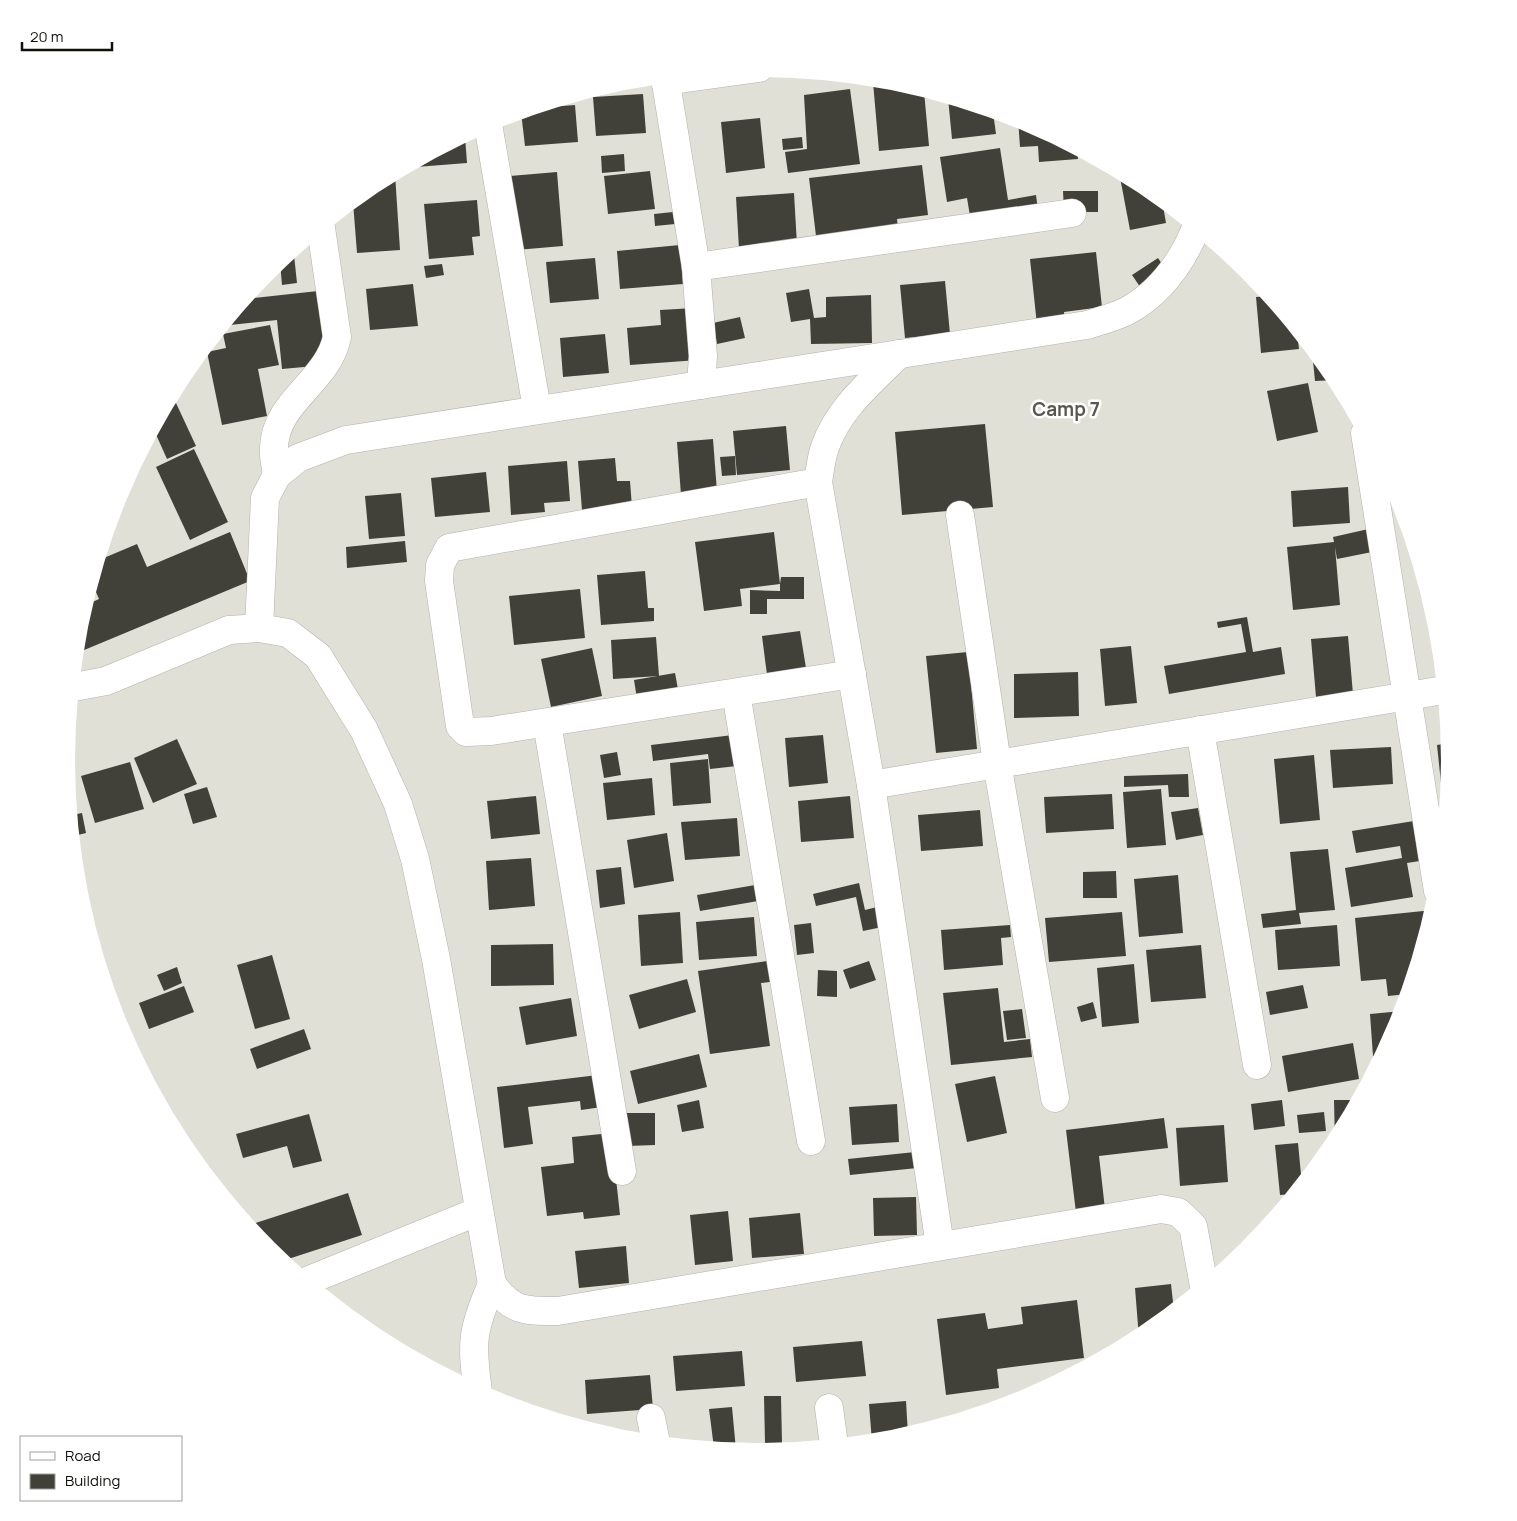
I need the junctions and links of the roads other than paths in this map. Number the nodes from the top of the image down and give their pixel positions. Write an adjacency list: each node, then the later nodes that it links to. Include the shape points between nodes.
1 (666, 84): 6 (street)
2 (489, 132): 9 (street)
3 (1072, 213): 6 (street)
4 (323, 234): 11 (street, via 337,336 334,352 282,416 273,447)
5 (1194, 234): 7 (street, via 1186,252 1162,285 1127,311 1087,325)
6 (696, 267): 8 (street, via 703,356)
7 (899, 354): 8 (street); 12 (street, via 860,393 836,424 824,448)
8 (701, 384): 9 (street)
9 (537, 409): 11 (street, via 346,440 298,458)
10 (1366, 448): 19 (street)
11 (277, 475): 14 (street, via 266,498)
12 (818, 482): 15 (street); 20 (street, via 449,548 440,565 439,581 460,726 466,732 483,732)
13 (960, 515): 22 (street)
14 (259, 628): 16 (street, via 229,630 106,682); 29 (street, via 288,634 318,656 364,730 398,804 415,859 436,959)
15 (852, 674): 18 (street); 23 (street)
16 (79, 686)
17 (1438, 691): 19 (street)
18 (736, 693): 20 (street); 27 (street)
19 (1407, 697): 21 (street); 24 (street)
20 (547, 722): 28 (street)
21 (1200, 730): 22 (street); 25 (street)
22 (997, 763): 23 (street); 26 (street)
23 (871, 785): 30 (street)
24 (1434, 864)
25 (1257, 1065)
26 (1055, 1098)
27 (811, 1141)
28 (622, 1171)
29 (478, 1211): 31 (street); 33 (street)
30 (940, 1246): 32 (street, via 1161,1209 1178,1212 1192,1226); 33 (street, via 558,1311 527,1311 515,1307)
31 (314, 1279)
32 (1203, 1279)
33 (492, 1284): 34 (street, via 474,1332 472,1355)
34 (477, 1383)
35 (829, 1408): 36 (street)
36 (833, 1440)

